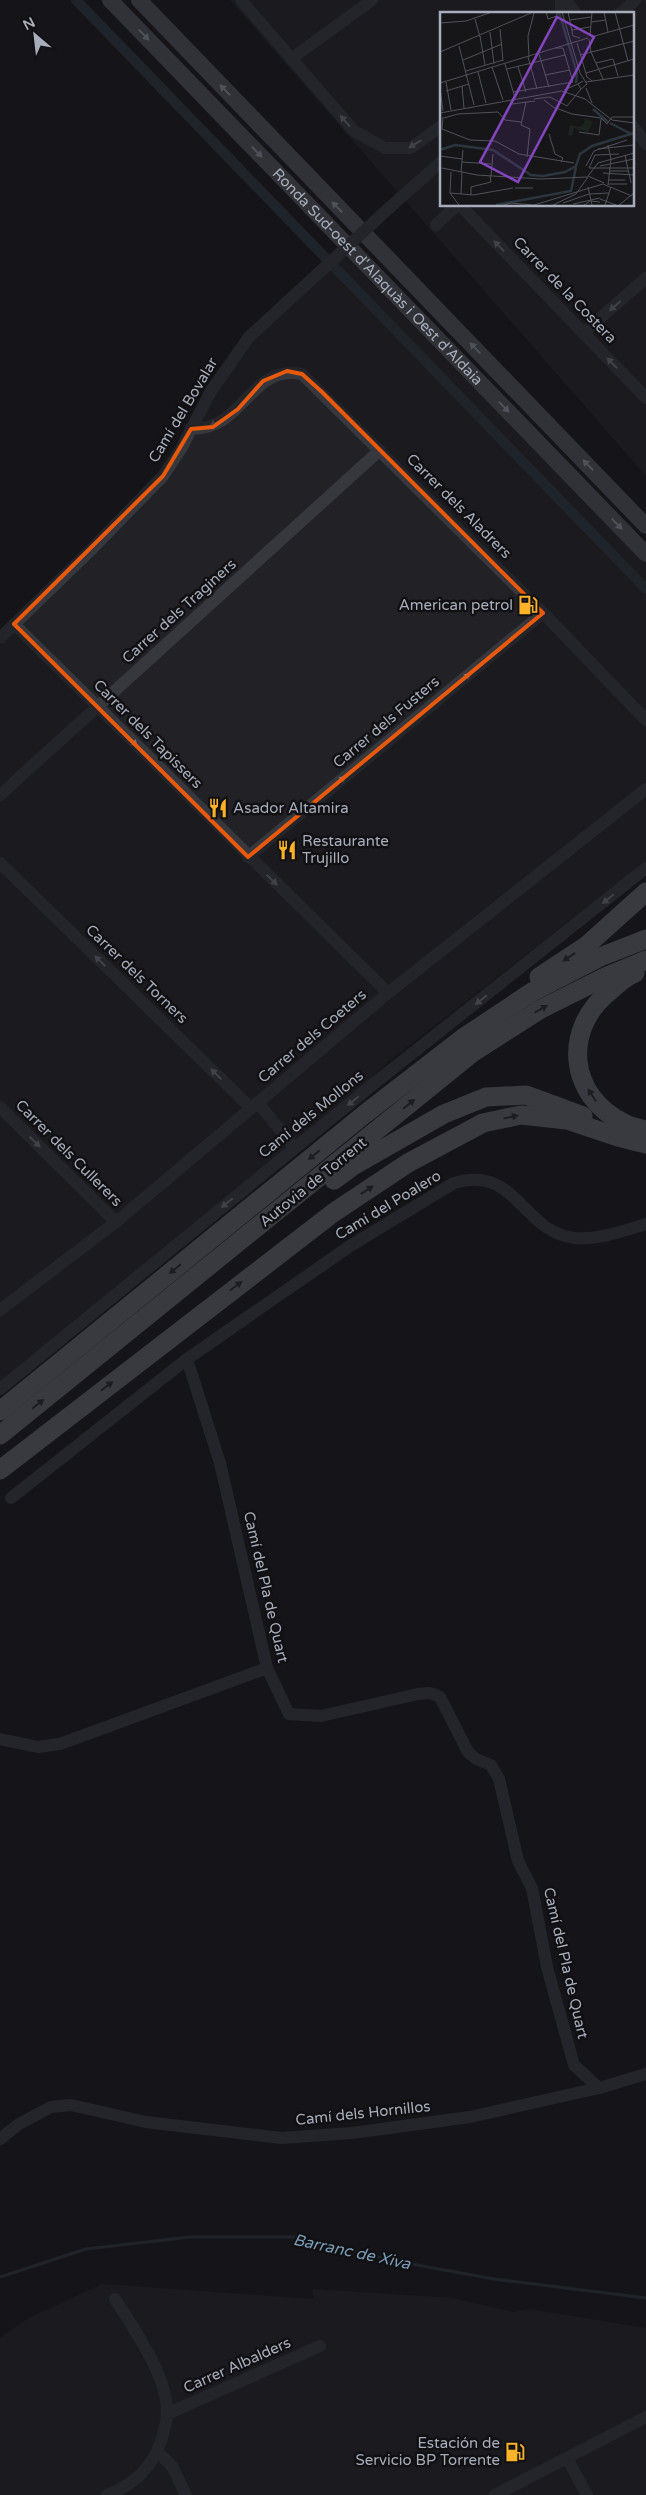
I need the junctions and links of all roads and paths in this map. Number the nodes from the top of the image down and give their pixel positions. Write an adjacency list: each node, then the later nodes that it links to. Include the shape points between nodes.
1 (110, 0): 23 (main road, Ronda Sud-oest d'Alaquàs i Oest d'Aldaia, one-way to 23)
2 (139, 0): 22 (main road, Ronda Sud-oest d'Alaquàs i Oest d'Aldaia, one-way to 2)
3 (241, 0): 9 (street)
4 (372, 0): 9 (street)
5 (566, 0): 7 (street)
6 (635, 0): 8 (street)
7 (575, 12)
8 (622, 12)
9 (291, 59): 10 (street, one-way to 9, via 411,148 385,148 354,131)
10 (440, 127)
11 (634, 128): 12 (street)
12 (646, 144)
13 (440, 163): 20 (street, Camí del Bovalar, bridge, via 249,337 211,391)
14 (457, 206): 16 (street)
15 (459, 206): 18 (street, Carrer de la Costera, one-way to 15)
16 (436, 225)
17 (646, 278): 18 (street, one-way to 18)
18 (583, 333): 19 (street, Carrer de la Costera, one-way to 18)
19 (646, 398)
20 (191, 429): 21 (street, Carrer dels Aladrers, one-way to 20, via 302,374 288,371 263,382 238,409 213,427); 25 (street, Camí del Bovalar, via 163,476)
21 (380, 450): 24 (street, Carrer dels Aladrers); 27 (street, Carrer dels Traginers)
22 (646, 526)
23 (646, 554)
24 (543, 613): 28 (street, Carrer dels Aladrers); 31 (street, Carrer dels Fusters, one-way to 24)
25 (14, 624): 26 (street, Camí del Bovalar); 27 (street, Carrer dels Tapissers)
26 (0, 638)
27 (97, 707): 30 (street, Carrer dels Traginers); 31 (street, Carrer dels Tapissers, one-way to 31)
28 (646, 720)
29 (646, 788): 38 (street, Carrer dels Coeters)
30 (0, 795)
31 (248, 857): 38 (street, Carrer dels Tapissers, one-way to 38)
32 (0, 863): 39 (street, Carrer dels Torners, one-way to 32)
33 (646, 868): 44 (street, Camí dels Mollons, one-way to 44)
34 (646, 892): 41 (highway, one-way to 41, via 586,946 458,1033 387,1089)
35 (646, 939): 41 (highway, Autovia de Torrent, via 600,957 532,992 463,1038)
36 (646, 960): 48 (highway, Autovia de Torrent, one-way to 36, via 472,1053 541,1009)
37 (646, 968): 42 (highway, one-way to 37, via 624,1123 599,1106 583,1082 576,1052 581,1027 599,999 628,976)
38 (388, 993): 39 (street, Carrer dels Coeters)
39 (255, 1105): 44 (street, Carrer dels Torners); 45 (street, Carrer dels Coeters)
40 (0, 1107): 45 (street, Carrer dels Cullerers, one-way to 45)
41 (366, 1113): 51 (highway, Autovia de Torrent, one-way to 51)
42 (646, 1130)
43 (646, 1143): 48 (highway, via 564,1107 526,1095 486,1097 444,1114 353,1166 188,1291); 53 (highway, one-way to 43, via 333,1213 408,1163 484,1123 520,1115 567,1120)
44 (295, 1148): 50 (street, Camí dels Mollons, one-way to 50)
45 (116, 1222): 47 (street, Carrer dels Coeters)
46 (646, 1224): 49 (street, Camí del Poalero, via 595,1238 562,1235 531,1216 502,1186 484,1180 462,1181 412,1207 350,1246)
47 (0, 1310)
48 (153, 1312): 52 (highway, Autovia de Torrent, one-way to 48)
49 (187, 1359): 54 (street, Camí del Poalero); 55 (street, Camí del Pla de Quart, via 220,1463)
50 (3, 1381)
51 (0, 1411)
52 (0, 1435)
53 (0, 1470)
54 (11, 1498)
55 (267, 1668): 56 (street, via 60,1744 38,1747); 58 (street, Camí del Pla de Quart, via 289,1714 321,1716 418,1694 430,1693 440,1697 468,1752 491,1765 499,1779 514,1848 532,1888 547,1967 574,2066)
56 (0, 1739)
57 (646, 2074): 58 (street, Camí dels Hornillos)
58 (599, 2088): 59 (street, Camí dels Hornillos, via 470,2117 352,2133 282,2138 146,2122 71,2106 51,2106)
59 (0, 2139)
60 (115, 2299): 62 (street, via 160,2378)
61 (320, 2346): 62 (street, Carrer Albalders)
62 (167, 2414): 64 (street)
63 (646, 2417): 65 (street)
64 (157, 2452): 66 (street, via 139,2477); 67 (street, via 172,2466)
65 (567, 2458): 68 (street); 69 (street)
66 (107, 2495)
67 (186, 2495)
68 (495, 2495)
69 (587, 2495)

